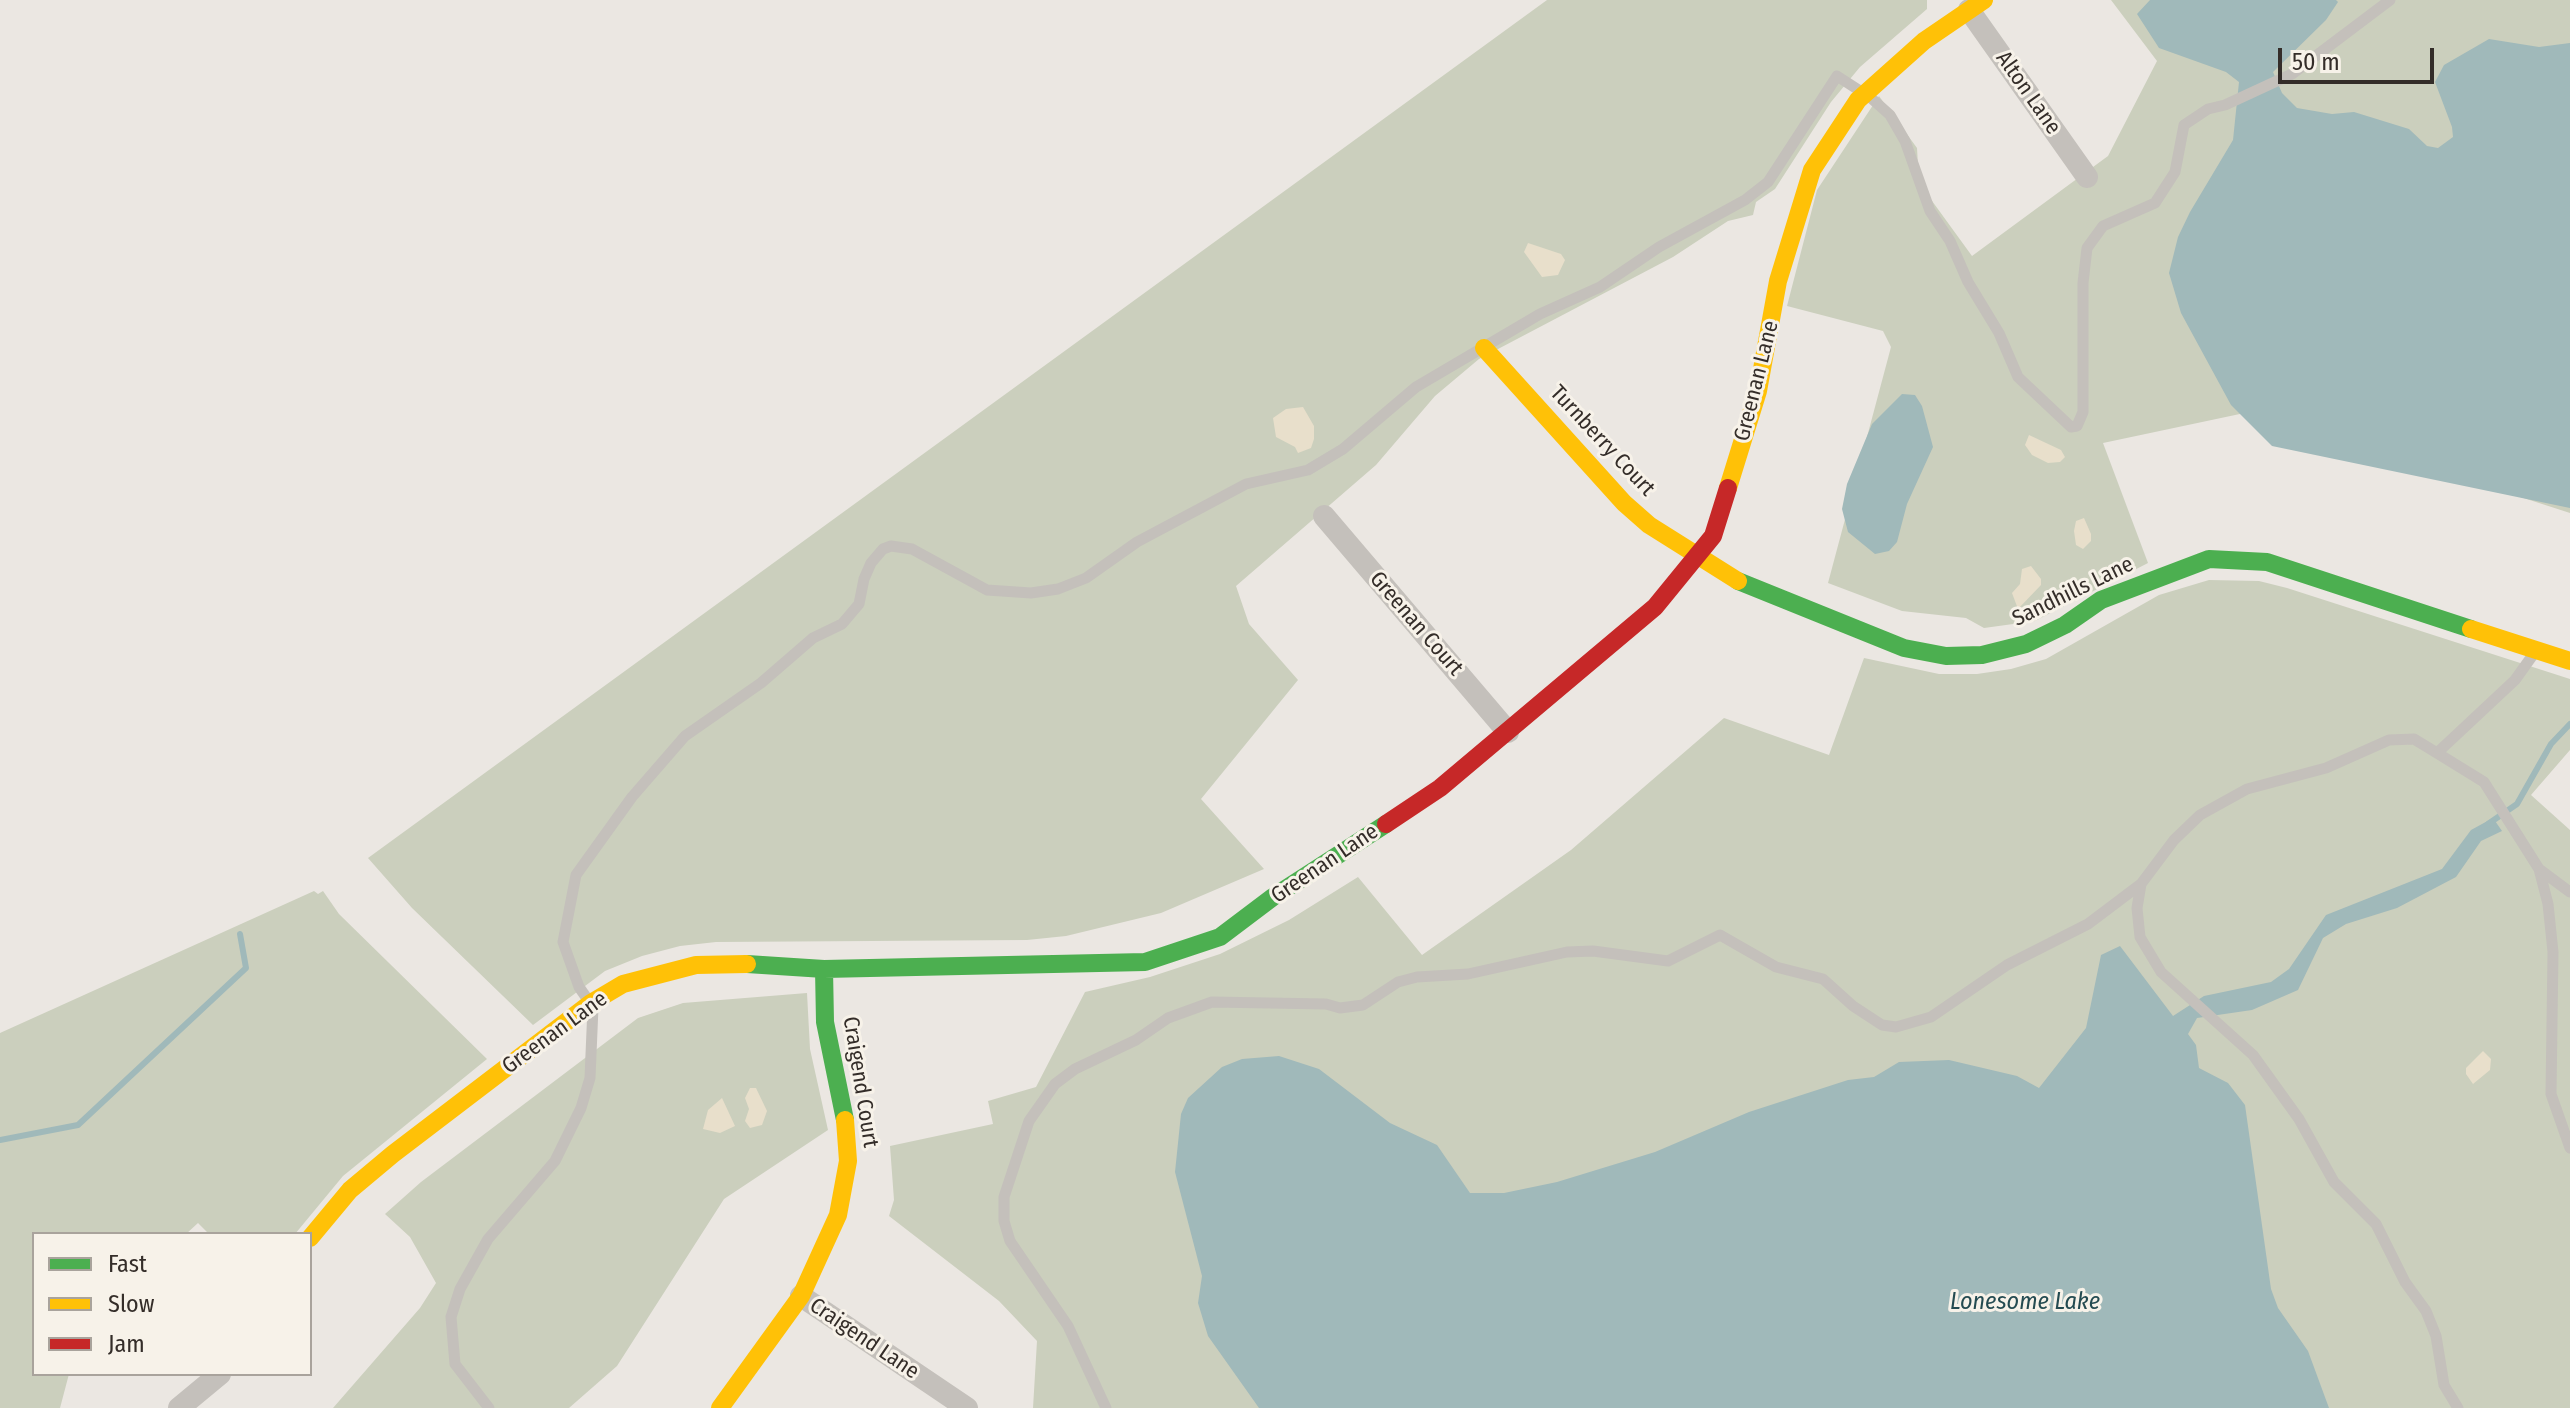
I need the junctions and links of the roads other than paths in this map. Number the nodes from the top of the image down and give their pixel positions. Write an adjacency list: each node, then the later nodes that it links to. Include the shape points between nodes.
1 (2390, 0): 3 (lane, via 2292,74 2208,109 2184,125 2175,172 2155,203 2103,226 2087,248 2083,412 2077,426 2071,427 2018,377 1930,211 1905,141 1890,115)
2 (1976, 5): 3 (street, Greenan Lane); 4 (street, Alton Lane)
3 (1864, 93): 5 (lane, via 1837,76 1768,182 1745,200 1600,287 1540,314); 7 (street, Greenan Lane, via 1812,170 1788,243 1758,391 1721,516)
4 (2087, 177)
5 (1484, 348): 7 (street, Turnberry Court, via 1624,503); 16 (lane, via 1416,387 1343,449 1308,470 1246,484 1137,542 1086,578 1058,589 987,590 912,549 883,549 864,579 859,604 842,624 813,638 761,683 685,736 632,797 576,875 563,942 579,987)
6 (1324, 516): 10 (street, Greenan Court)
7 (1697, 555): 8 (street, Sandhills Lane, via 1751,589 1854,631 1946,656 1982,655 2026,644 2101,600 2209,559 2267,562); 10 (street, Greenan Lane, via 1655,607)
8 (2536, 650): 9 (street, Sandhills Lane); 11 (lane, via 2515,680)
9 (2570, 661)
10 (1508, 732): 15 (street, Greenan Lane, via 1440,788 1220,937 1145,962)
11 (2437, 753): 12 (lane, via 2484,782); 13 (lane, via 2414,739 2389,740 2326,768 2247,789 2200,815)
12 (2539, 869): 14 (lane); 17 (lane, via 2553,952 2551,1094)
13 (2141, 884): 25 (lane, via 2088,924 2007,965 1931,1017 1896,1027 1862,1012 1823,979 1776,967 1720,935 1668,961 1567,952 1468,974 1417,977 1398,982 1363,1005 1212,1002 1168,1018 1055,1084 1029,1121 1004,1197 1010,1241 1068,1326); 26 (lane, via 2140,937 2161,972 2220,1022 2263,1068 2334,1182 2376,1224 2426,1311 2444,1385)
14 (2570, 892)
15 (824, 969): 16 (street, Greenan Lane, via 696,965 623,984); 19 (street, Craigend Court, via 825,1022 848,1161 838,1215)
16 (591, 1003): 18 (street, Greenan Lane, via 393,1154 350,1190); 22 (lane, via 594,1039 581,1108 555,1161 488,1239 454,1306 450,1342 455,1364)
17 (2570, 1148)
18 (312, 1236)
19 (801, 1296): 23 (street, Craigend Court); 24 (street, Craigend Lane)
20 (218, 1376): 21 (street)
21 (179, 1408)
22 (489, 1408)
23 (720, 1408)
24 (967, 1408)
25 (1106, 1408)
26 (2458, 1408)

